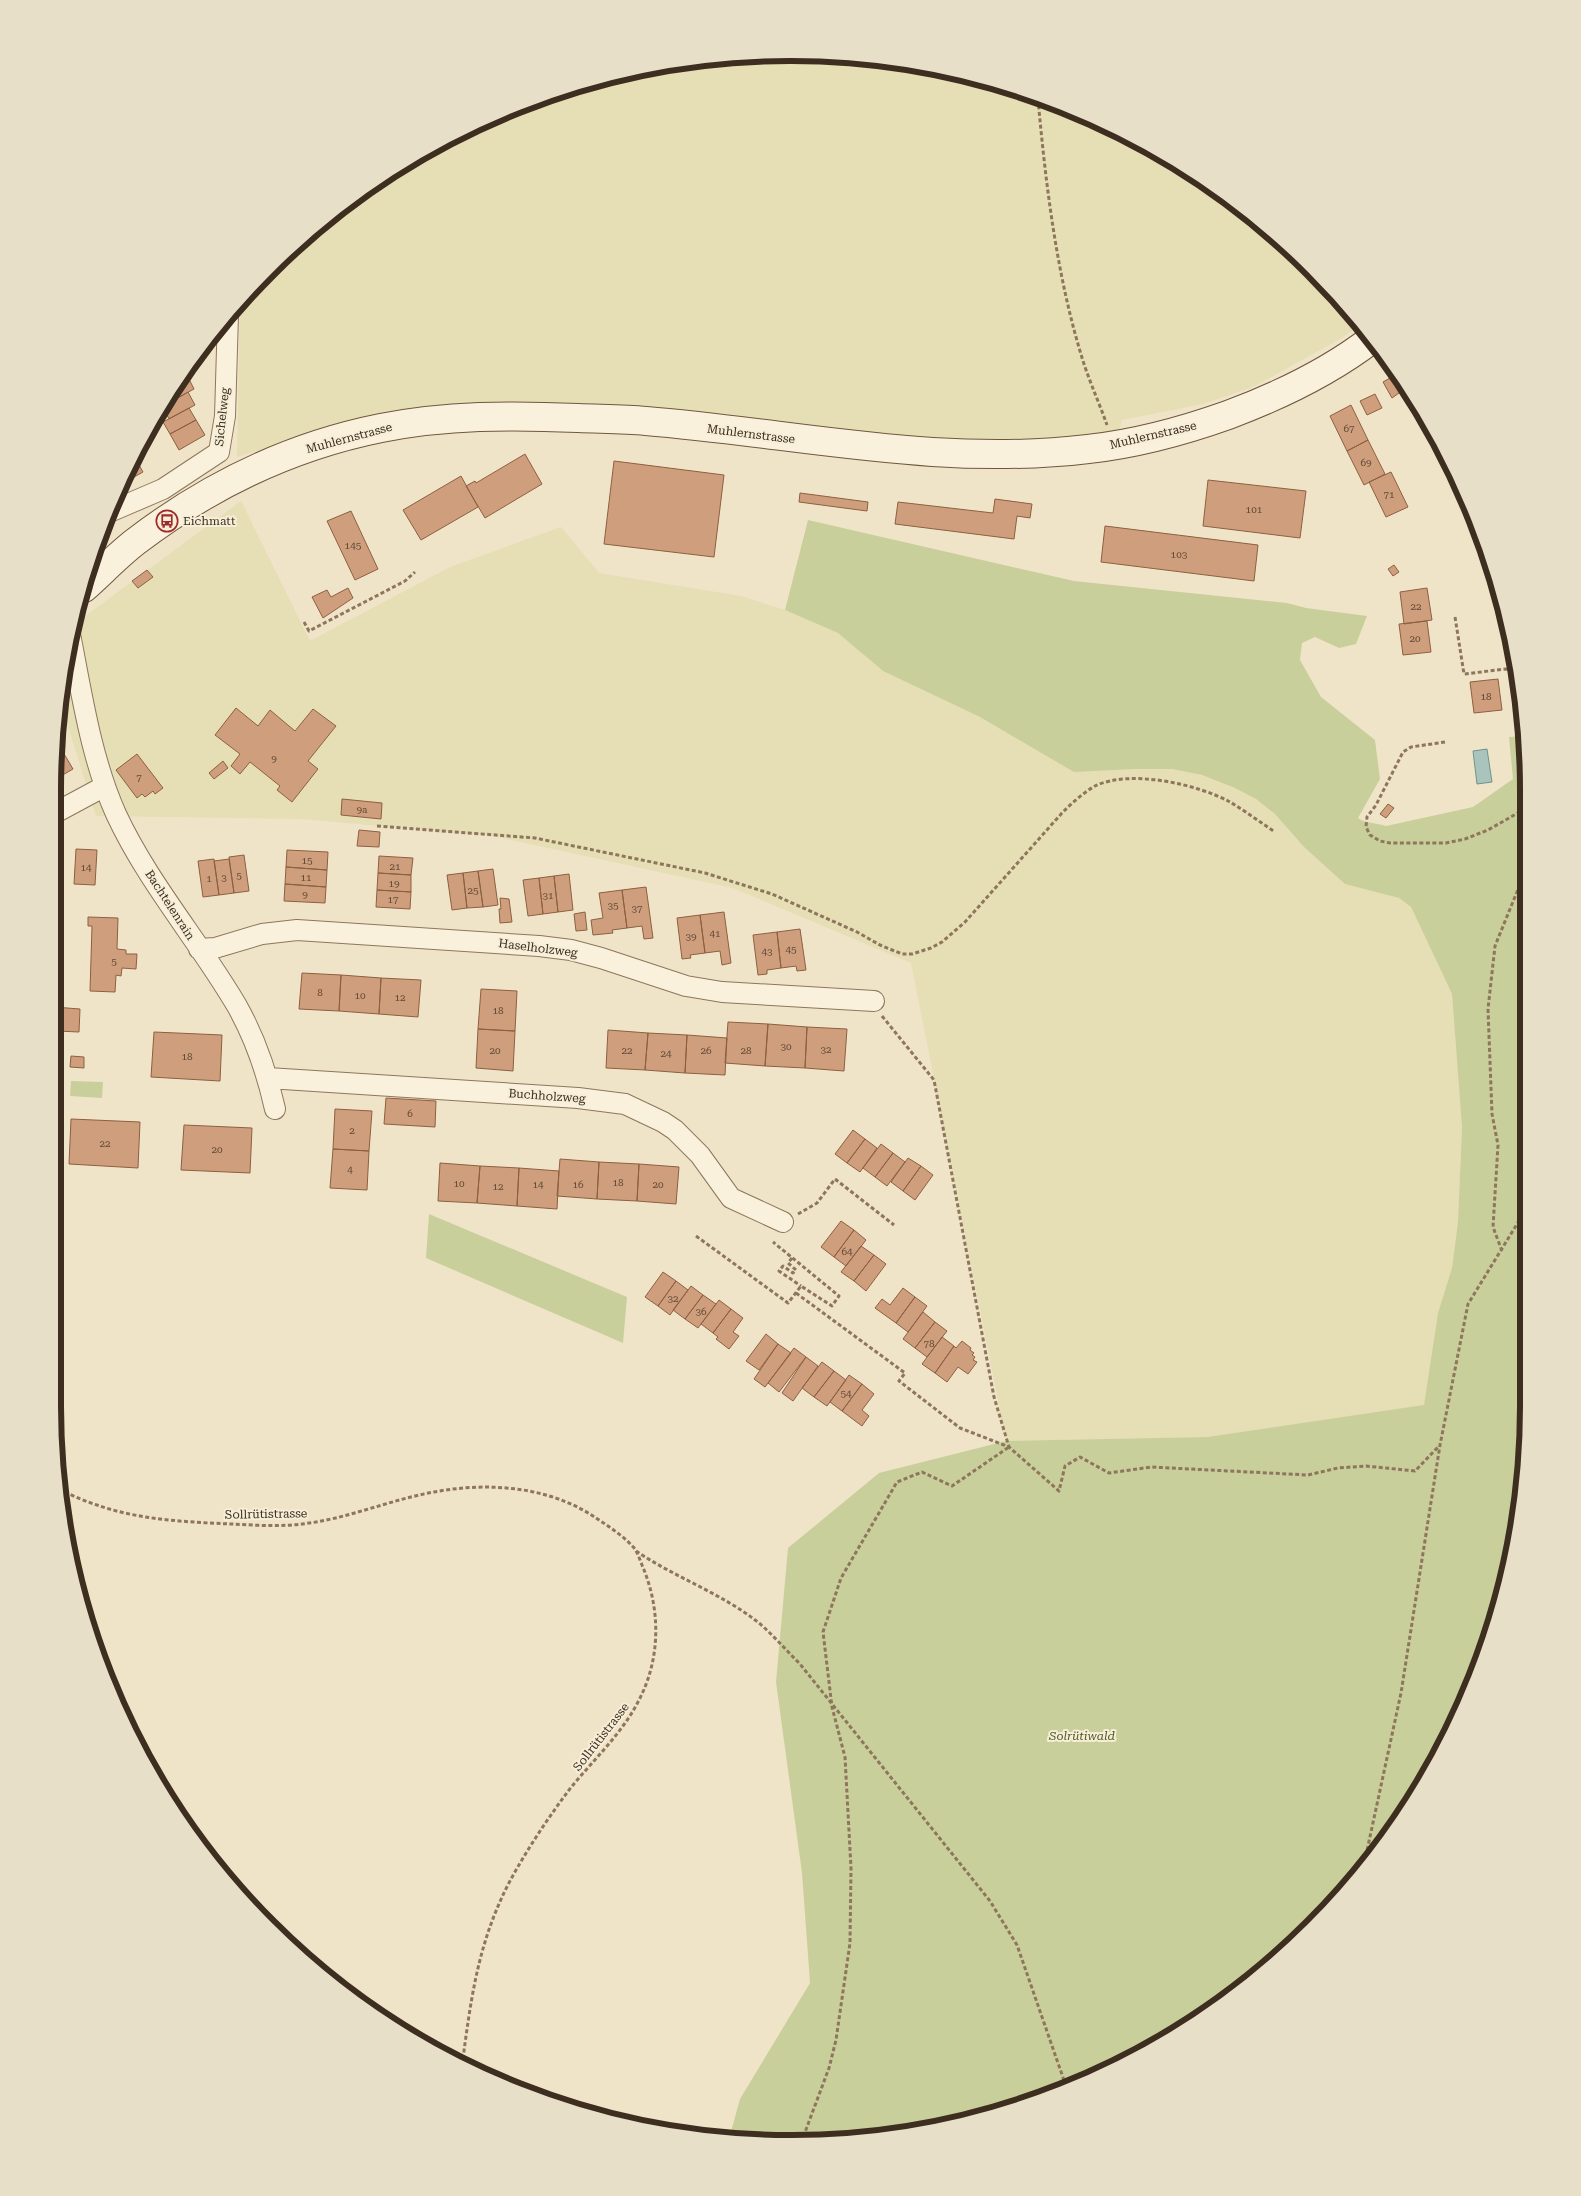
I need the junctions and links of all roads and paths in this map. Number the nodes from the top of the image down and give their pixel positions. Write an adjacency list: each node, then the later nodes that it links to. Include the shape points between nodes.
1 (1038, 105): 4 (path, via 1061,270 1084,364)
2 (227, 328): 5 (street, Sichelweg, via 224,416 219,452 163,489)
3 (1366, 343): 4 (street, Muhlernstrasse, via 1324,371 1267,400 1204,423)
4 (1114, 445): 6 (street, Muhlernstrasse, via 1063,452 972,454 845,445 646,421 521,416 428,421 358,433 286,456 218,488)
5 (118, 508)
6 (134, 543): 7 (street, Muhlernstrasse); 9 (street, Muhlernstrasse)
7 (100, 556)
8 (415, 572): 11 (path, via 405,581 309,631)
9 (93, 580)
10 (1456, 617): 13 (path, via 1464,674)
11 (304, 622)
12 (74, 656): 15 (street, Bachtelenrain)
13 (1510, 670)
14 (70, 679): 15 (street, Bachtelenrain)
15 (80, 695): 17 (street, Bachtelenrain)
16 (1445, 742): 19 (path, via 1411,747 1403,752 1368,817 1366,827 1370,835 1390,843 1455,842 1474,836)
17 (105, 786): 18 (street); 23 (street, Bachtelenrain, via 149,874)
18 (61, 810)
19 (1520, 812)
20 (377, 826): 21 (path, via 534,838 705,873 772,894 902,954 931,948 954,932 1062,813 1095,786 1117,779 1147,779 1194,789 1228,802)
21 (1275, 832)
22 (1520, 884): 33 (path, via 1495,946 1488,1009 1492,1114 1498,1146 1493,1227)
23 (198, 949): 24 (street, Haselholzweg, via 216,948 262,934 297,930 529,946 579,952 686,986 722,992); 25 (street, Bachtelenrain, via 237,1006)
24 (874, 1001): 38 (path, via 879,1012 934,1080 994,1397)
25 (268, 1078): 26 (street, Bachtelenrain); 29 (street, Buchholzweg, via 578,1098 624,1104 675,1130 705,1161 731,1198)
26 (275, 1109)
27 (817, 1203): 30 (path, via 835,1179)
28 (1520, 1220): 33 (path)
29 (783, 1222)
30 (894, 1225)
31 (696, 1236): 36 (path, via 788,1303)
32 (773, 1242): 34 (path)
33 (1502, 1251): 37 (path, via 1468,1304)
34 (792, 1258): 35 (path, via 788,1263 796,1270 793,1274 783,1266 780,1271); 35 (path, via 839,1296 832,1306)
35 (801, 1286): 36 (path)
36 (796, 1293): 38 (path, via 905,1373 899,1381 960,1428)
37 (1440, 1445): 38 (path, via 1415,1471 1366,1466 1308,1475 1151,1467 1109,1473 1080,1456 1065,1466 1059,1491); 42 (path, via 1401,1693)
38 (1009, 1447): 41 (path, via 952,1486 922,1472 896,1482 842,1578 823,1632)
39 (66, 1492): 40 (path, Sollrütistrasse, via 97,1506 133,1514 188,1522 256,1525 300,1524 344,1517 435,1492 489,1487 531,1491 582,1509)
40 (636, 1550): 41 (path, via 758,1622 800,1664); 43 (path, Sollrütistrasse, via 650,1582 655,1605 653,1666 626,1723 570,1790 534,1840 510,1881 492,1920 476,1968)
41 (832, 1707): 44 (path, via 995,1908 1017,1945); 45 (path, via 845,1757 851,1868 850,1943 836,2040)
42 (1367, 1852)
43 (463, 2057)
44 (1064, 2081)
45 (804, 2134)

